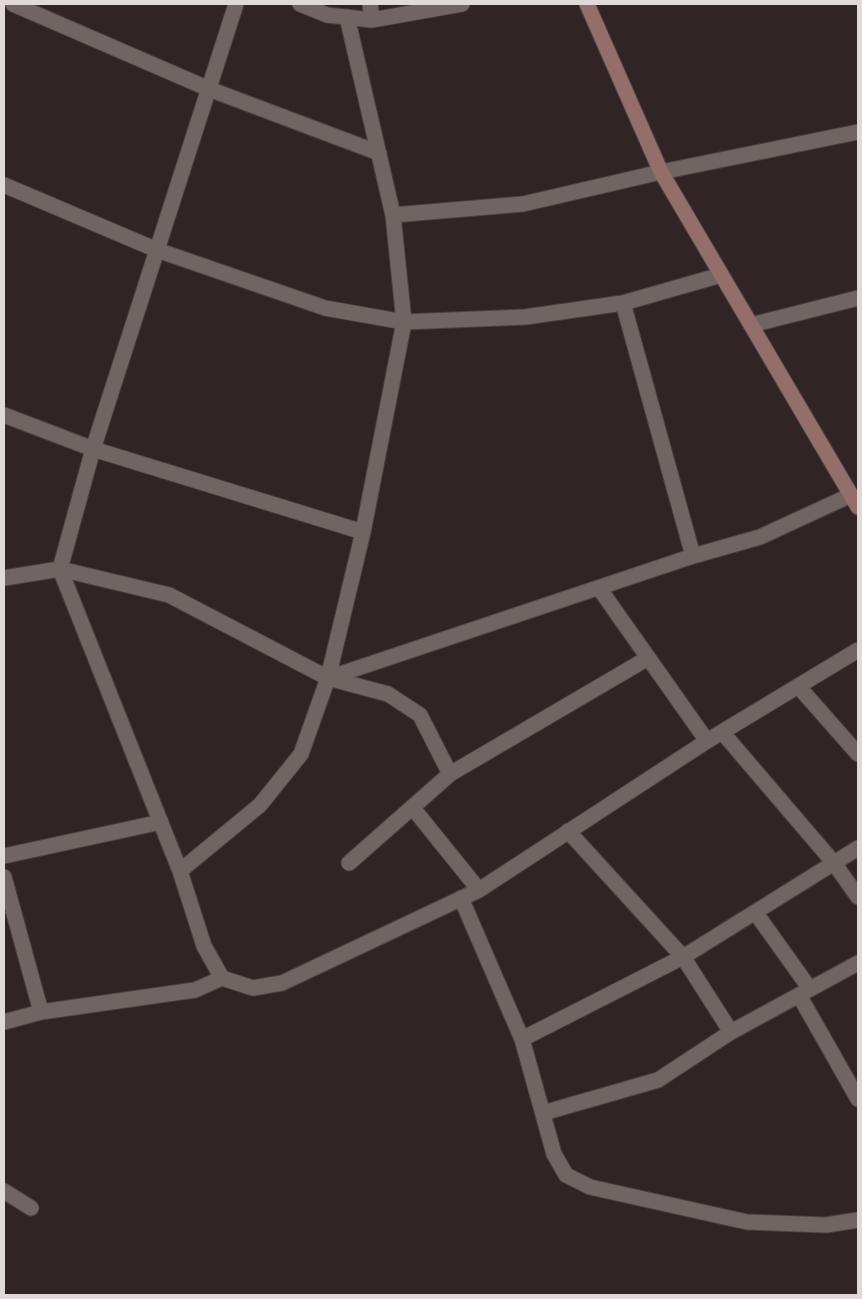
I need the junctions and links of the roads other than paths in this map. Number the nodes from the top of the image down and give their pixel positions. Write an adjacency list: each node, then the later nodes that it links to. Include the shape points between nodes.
1 (14, 4): 9 (street)
2 (236, 4): 9 (street)
3 (300, 4): 7 (street, via 328,15)
4 (370, 4): 8 (street)
5 (462, 4): 8 (street)
6 (587, 4): 12 (street)
7 (347, 17): 8 (street); 11 (street)
8 (372, 20)
9 (209, 89): 11 (street); 15 (street)
10 (858, 132): 12 (street)
11 (379, 153): 14 (street)
12 (661, 172): 14 (street, via 523,204); 16 (street)
13 (4, 185): 15 (street)
14 (393, 215): 19 (street)
15 (157, 250): 19 (street, via 325,308); 22 (street)
16 (722, 275): 18 (street); 20 (street)
17 (858, 298): 20 (street)
18 (623, 303): 19 (street, via 525,317); 25 (street)
19 (404, 322): 24 (street)
20 (751, 326): 23 (street)
21 (4, 415): 22 (street)
22 (93, 449): 24 (street); 26 (street)
23 (855, 501): 25 (street, via 760,537)
24 (363, 532): 31 (street)
25 (693, 556): 28 (street)
26 (60, 569): 27 (street); 31 (street, via 169,595); 38 (street)
27 (4, 578)
28 (599, 588): 30 (street); 31 (street)
29 (858, 650): 32 (street)
30 (648, 658): 34 (street); 36 (street)
31 (328, 678): 36 (street, via 388,694 420,715); 44 (street, via 301,754 260,805)
32 (798, 686): 33 (street); 35 (street)
33 (722, 732): 34 (street); 43 (street)
34 (706, 741): 39 (street)
35 (858, 754)
36 (450, 774): 37 (street)
37 (412, 807): 42 (street); 46 (street)
38 (161, 822): 41 (street); 44 (street)
39 (568, 831): 46 (street); 50 (street)
40 (858, 848): 43 (street)
41 (4, 856)
42 (349, 863)
43 (834, 863): 47 (street); 49 (street)
44 (180, 871): 52 (street, via 204,946)
45 (4, 877): 54 (street)
46 (478, 890): 48 (street)
47 (858, 897)
48 (461, 898): 52 (street, via 282,983 253,988); 57 (street)
49 (755, 912): 50 (street); 53 (street)
50 (683, 957): 56 (street); 57 (street)
51 (858, 963): 53 (street)
52 (222, 978): 54 (street, via 195,990)
53 (804, 992): 56 (street); 58 (street)
54 (42, 1012): 55 (street)
55 (4, 1022)
56 (731, 1032): 59 (street, via 658,1080)
57 (522, 1039): 59 (street)
58 (858, 1099)
59 (543, 1113): 62 (street, via 554,1154 566,1175 590,1187 746,1222 826,1225)
60 (4, 1190): 61 (street)
61 (31, 1208)
62 (858, 1220)

